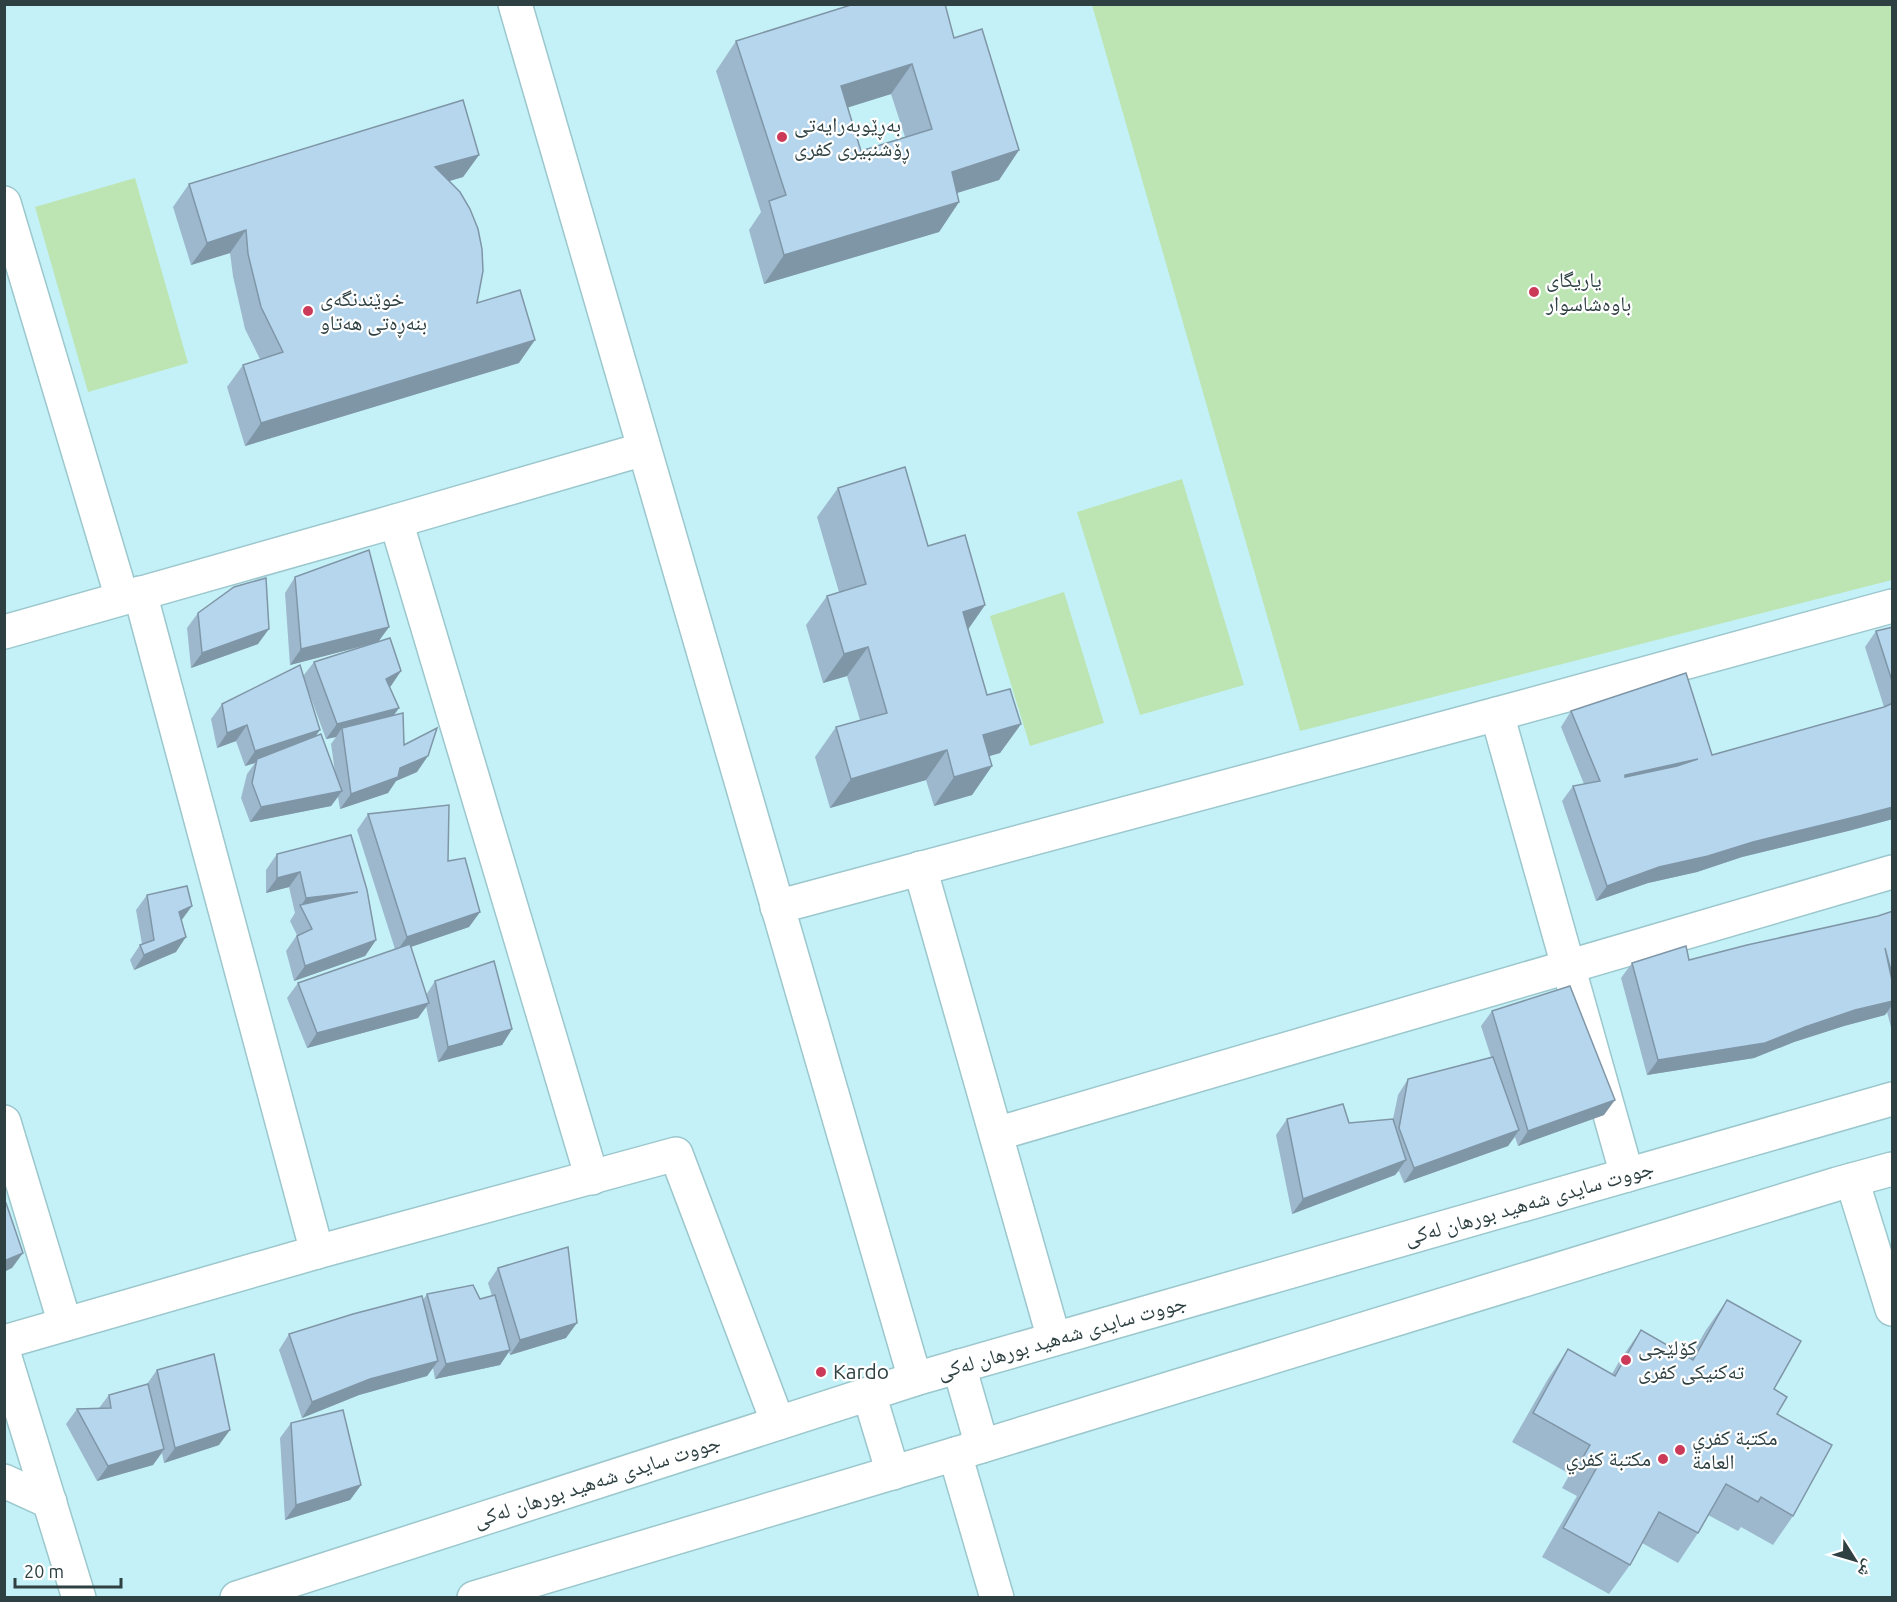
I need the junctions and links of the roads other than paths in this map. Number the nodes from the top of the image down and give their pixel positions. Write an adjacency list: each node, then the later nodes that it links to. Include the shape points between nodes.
1 (515, 4): 3 (street)
2 (4, 203): 5 (street)
3 (644, 449): 4 (street); 11 (street)
4 (396, 521): 5 (street); 18 (street)
5 (131, 596): 7 (street); 20 (street)
6 (1893, 606): 8 (street)
7 (4, 632)
8 (1497, 714): 9 (street); 12 (street)
9 (921, 868): 11 (street); 15 (street)
10 (1893, 872): 12 (street)
11 (777, 907): 27 (street)
12 (1568, 967): 15 (street); 17 (street)
13 (1893, 1099): 17 (street, جووت سایدی شەهید بورهان لەکی)
14 (4, 1122): 22 (street)
15 (996, 1134): 23 (street)
16 (1893, 1170): 19 (street)
17 (1627, 1175): 23 (street, جووت سایدی شەهید بورهان لەکی)
18 (592, 1178): 20 (street); 29 (street, via 676,1154)
19 (1852, 1180): 21 (street); 30 (street)
20 (317, 1252): 22 (street)
21 (1893, 1309)
22 (65, 1324): 24 (street)
23 (1054, 1339): 26 (street, جووت سایدی شەهید بورهان لەکی)
24 (4, 1342)
25 (4, 1354): 33 (street)
26 (959, 1366): 27 (street, جووت سایدی شەهید بورهان لەکی); 30 (street)
27 (915, 1379): 28 (street, جووت سایدی شەهید بورهان لەکی)
28 (869, 1394): 29 (street, جووت سایدی شەهید بورهان لەکی); 31 (street)
29 (778, 1423): 36 (street, جووت سایدی شەهید بورهان لەکی)
30 (968, 1450): 31 (street); 38 (street)
31 (893, 1473): 34 (street)
32 (4, 1481): 33 (street)
33 (50, 1502): 35 (street)
34 (530, 1589): 37 (street)
35 (80, 1598)
36 (237, 1598)
37 (474, 1598)
38 (998, 1598)

